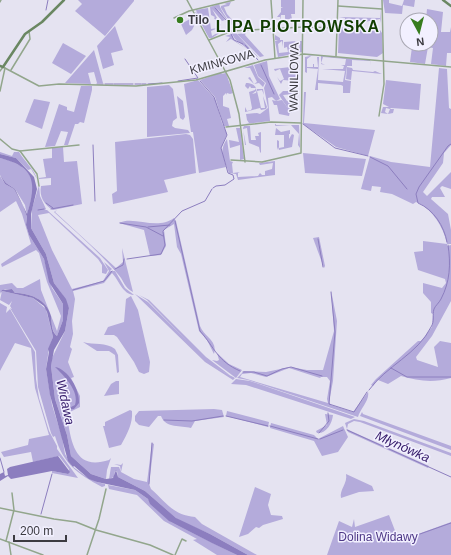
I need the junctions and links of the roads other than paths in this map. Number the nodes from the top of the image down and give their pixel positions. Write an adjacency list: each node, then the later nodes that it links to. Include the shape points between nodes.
1 (64, 0): 17 (street, via 42,22)
2 (187, 0): 12 (street)
3 (234, 0): 12 (street)
4 (271, 0): 16 (street)
5 (304, 0): 14 (street, WANILIOWA)
6 (338, 0): 9 (street)
7 (382, 0): 11 (street)
8 (443, 0): 10 (street)
9 (338, 6): 11 (street); 15 (street)
10 (451, 6)
11 (382, 9): 22 (street)
12 (193, 10): 13 (street); 18 (street)
13 (174, 18)
14 (304, 27): 15 (street); 16 (street); 19 (street, WANILIOWA)
15 (337, 28): 20 (street)
16 (273, 29): 18 (street, via 230,32); 21 (street)
17 (29, 30): 23 (street); 25 (street, via 30,39)
18 (210, 40): 27 (street)
19 (304, 54): 20 (street, KMINKOWA); 21 (street, KMINKOWA); 30 (street, WANILIOWA)
20 (336, 56): 22 (street, KMINKOWA)
21 (275, 58): 27 (street, KMINKOWA)
22 (384, 60): 24 (street, KMINKOWA); 29 (street, via 384,85)
23 (3, 67): 25 (street, KMINKOWA); 26 (street); 28 (street)
24 (451, 67)
25 (11, 69): 27 (street, KMINKOWA, via 40,86 169,84 196,80)
26 (0, 71)
27 (226, 71): 31 (street)
28 (0, 91)
29 (379, 116)
30 (301, 123): 31 (street); 37 (street, WANILIOWA, via 301,153 269,161)
31 (241, 125): 32 (street); 37 (street)
32 (226, 127)
33 (0, 139): 35 (street, via 12,149)
34 (79, 145): 35 (street)
35 (20, 151): 38 (street, via 37,174)
36 (231, 160): 37 (street)
37 (245, 162)
38 (39, 186)
39 (106, 489): 43 (street)
40 (12, 493): 42 (street)
41 (0, 508): 42 (street)
42 (14, 510): 43 (street, via 54,520 76,522); 46 (street)
43 (94, 530): 49 (street); 50 (street, via 150,545)
44 (0, 539): 46 (street)
45 (186, 540): 50 (street, via 182,539)
46 (8, 542): 47 (street); 48 (street)
47 (11, 555)
48 (43, 555)
49 (87, 555)
50 (174, 555)

